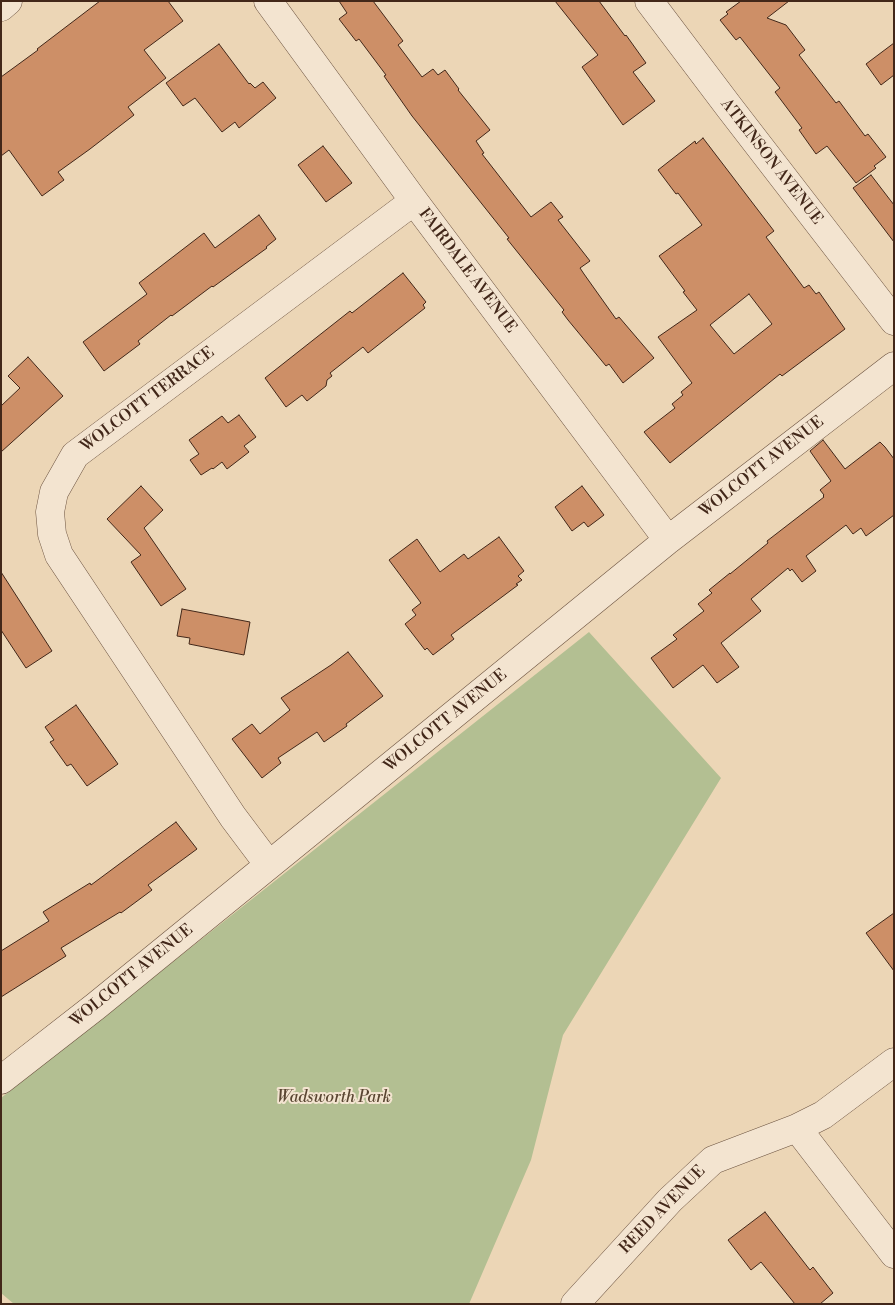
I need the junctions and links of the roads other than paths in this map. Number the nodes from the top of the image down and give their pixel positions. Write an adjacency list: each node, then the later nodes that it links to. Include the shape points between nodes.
1 (8, 1): 4 (street)
2 (268, 1): 5 (street, FAIRDALE AVENUE)
3 (649, 1): 6 (street, ATKINSON AVENUE)
4 (1, 7)
5 (414, 201): 8 (street, FAIRDALE AVENUE); 9 (street, WOLCOTT TERRACE, via 75,455 54,492 50,512 52,534 59,555 233,816)
6 (894, 321)
7 (894, 366): 8 (street, WOLCOTT AVENUE)
8 (668, 540): 9 (street, WOLCOTT AVENUE)
9 (270, 864): 11 (street, WOLCOTT AVENUE)
10 (894, 1062): 12 (street, REED AVENUE, via 823,1115)
11 (1, 1080)
12 (797, 1128): 13 (street); 14 (street, REED AVENUE, via 713,1160 670,1200)
13 (894, 1254)
14 (575, 1304)

